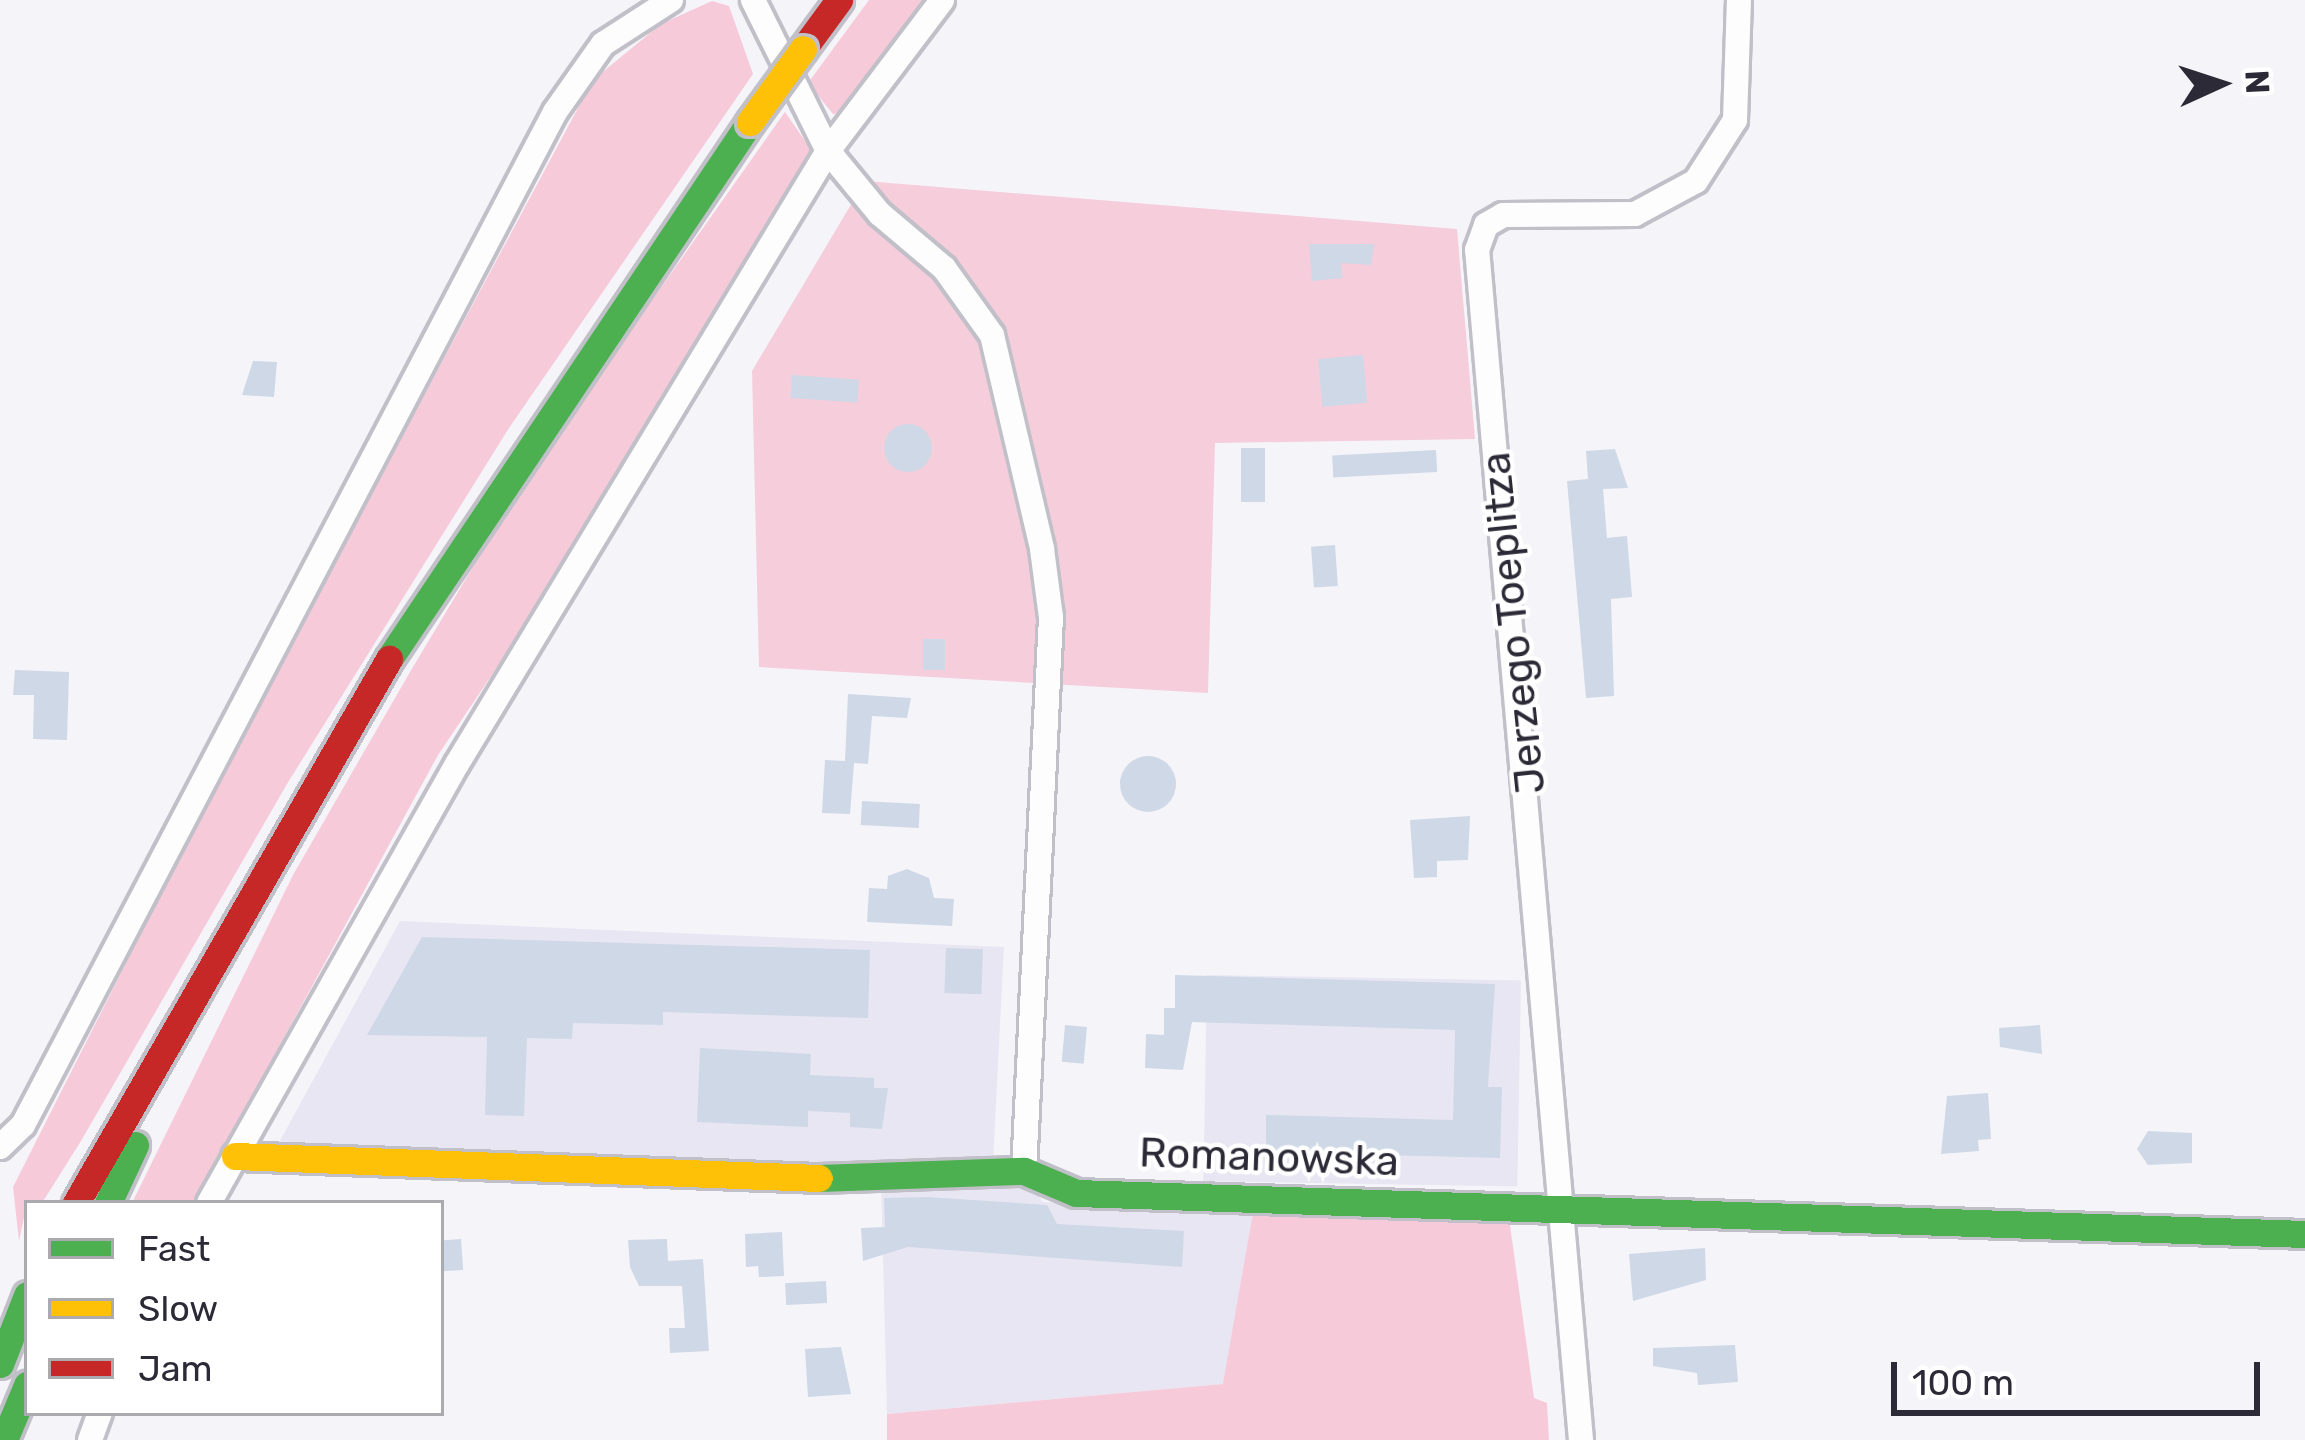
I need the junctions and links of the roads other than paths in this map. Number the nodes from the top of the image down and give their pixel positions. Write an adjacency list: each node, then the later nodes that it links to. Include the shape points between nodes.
1 (671, 0): 8 (street, via 603,44 555,112)
2 (752, 0): 6 (street)
3 (839, 0): 7 (street, bridge, via 410,624)
4 (942, 0): 6 (street)
5 (1739, 0): 14 (street, Jerzego Toeplitza, via 1735,120 1696,181 1635,214 1503,215 1477,250)
6 (828, 151): 9 (street, via 458,764); 10 (street, via 880,214 944,268 992,335 1042,549 1052,617)
7 (187, 1018): 11 (street); 12 (street)
8 (2, 1147)
9 (235, 1156): 10 (street, Romanowska, via 808,1178); 13 (street)
10 (1024, 1171): 14 (street, Romanowska, via 1076,1193)
11 (78, 1200)
12 (109, 1200)
13 (211, 1200)
14 (1559, 1207): 15 (street, Romanowska); 20 (street, Jerzego Toeplitza)
15 (2305, 1234)
16 (24, 1302): 17 (street)
17 (0, 1364)
18 (24, 1392): 19 (street)
19 (4, 1440)
20 (1581, 1440)

